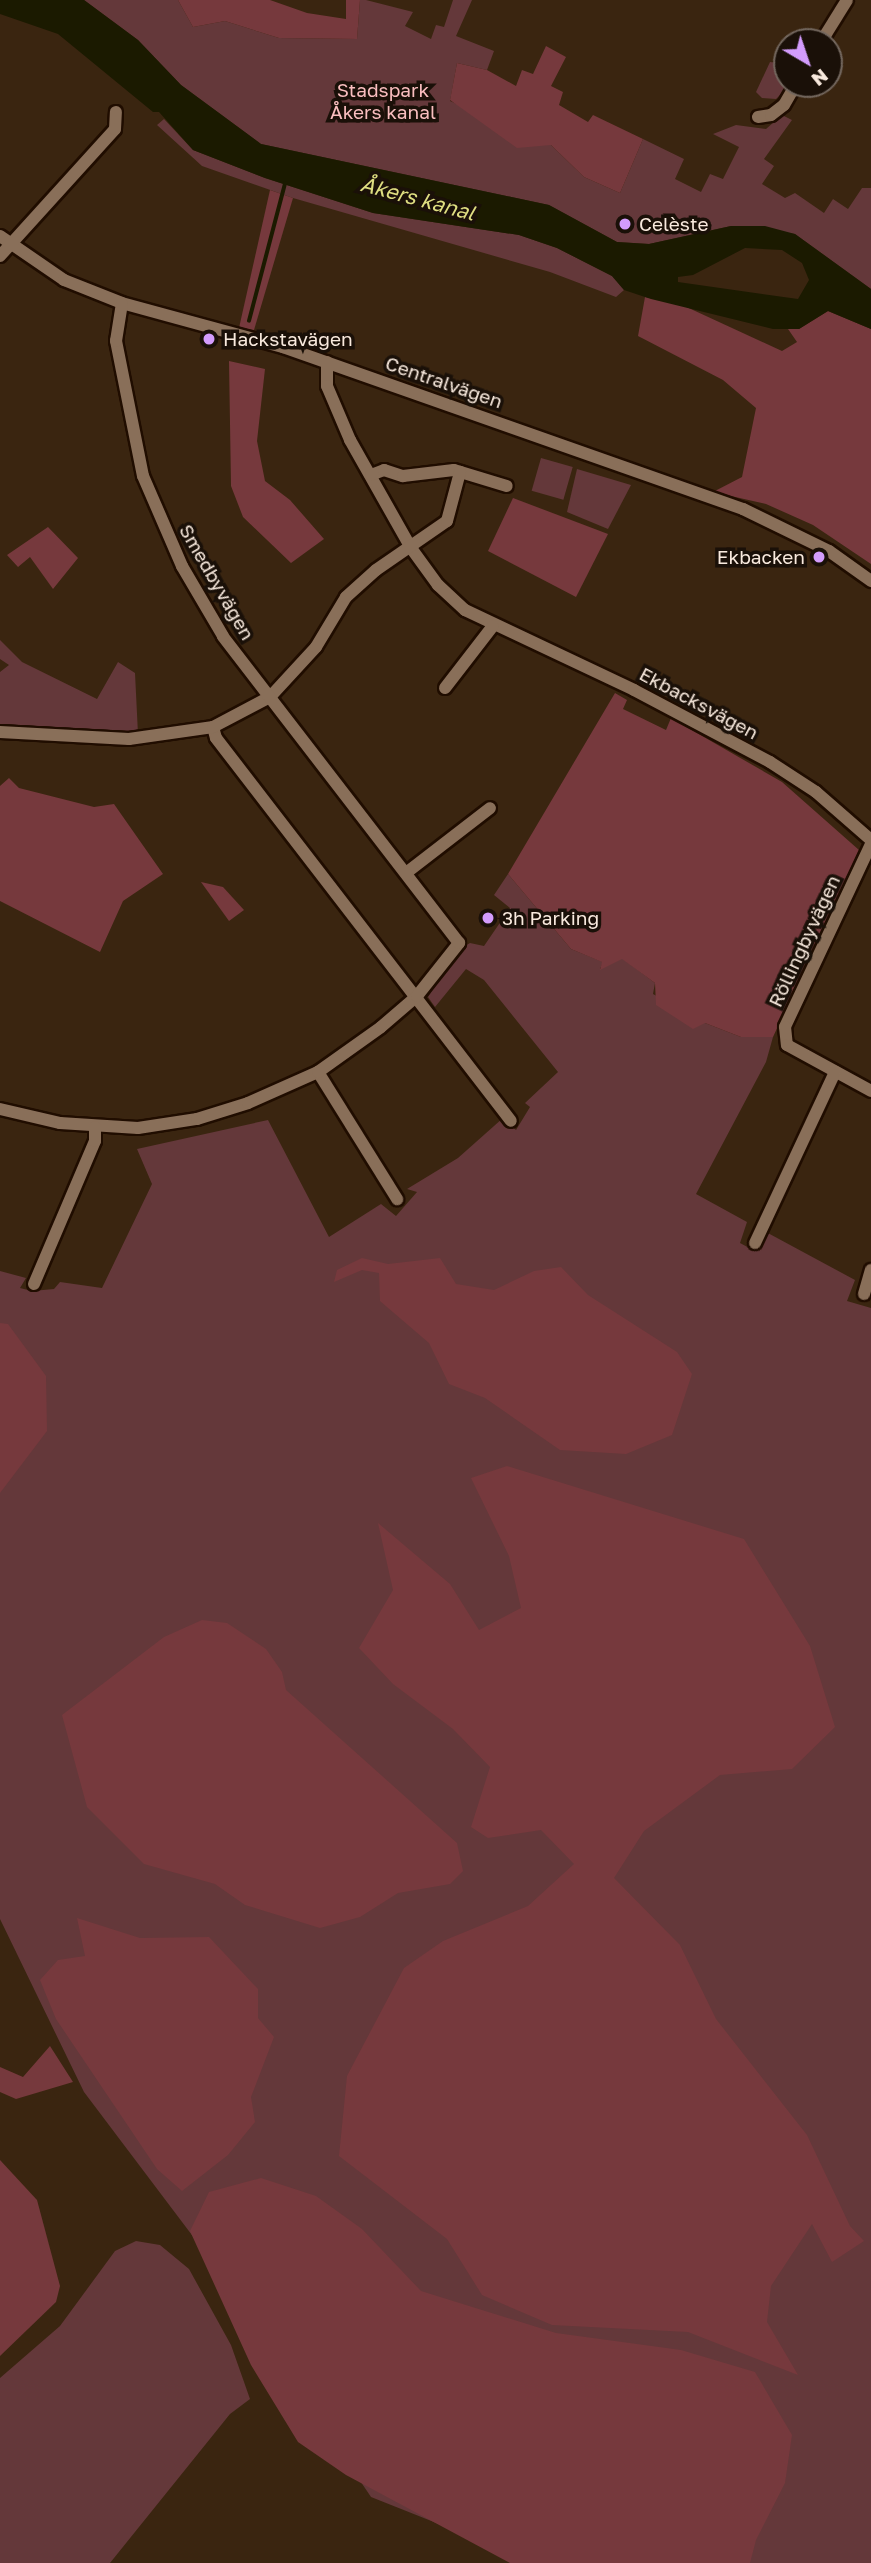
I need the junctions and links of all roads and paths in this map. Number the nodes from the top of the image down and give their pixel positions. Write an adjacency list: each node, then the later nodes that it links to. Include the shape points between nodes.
1 (847, 0): 2 (street)
2 (830, 28)
3 (788, 98): 5 (street, via 771,115)
4 (116, 111): 6 (street, via 115,129)
5 (758, 117)
6 (6, 240): 7 (street); 8 (street, Centralvägen, via 65,280)
7 (0, 256)
8 (122, 303): 9 (street, Centralvägen); 17 (street, Smedbyvägen, via 116,341 142,476 182,566 223,636)
9 (327, 362): 11 (street, Ekbacksvägen, via 327,386 337,414); 14 (street, Centralvägen, via 743,509 829,551)
10 (460, 472): 11 (street, via 403,476 384,470); 12 (street); 13 (street, via 447,522)
11 (372, 475): 13 (street, Ekbacksvägen)
12 (507, 486)
13 (411, 548): 15 (street, Ekbacksvägen, via 438,585); 17 (street, via 376,570 346,597 316,647)
14 (871, 581)
15 (493, 626): 16 (street); 21 (street, Ekbacksvägen, via 634,690 770,762 816,792)
16 (445, 688)
17 (270, 697): 18 (street); 22 (street, Smedbyvägen)
18 (213, 727): 19 (street, via 130,739); 23 (street, via 216,738)
19 (0, 732)
20 (490, 808): 22 (street)
21 (871, 841): 25 (street, Röllingbyvägen, via 785,1027 787,1045)
22 (406, 873): 23 (street, Smedbyvägen, via 459,943)
23 (417, 996): 24 (street); 28 (street)
24 (318, 1072): 29 (street, via 248,1103 197,1119 138,1128); 30 (street)
25 (835, 1072): 26 (street, Röllingbyvägen); 31 (street)
26 (871, 1091)
27 (0, 1109): 29 (street)
28 (511, 1121)
29 (95, 1127): 33 (street, via 94,1141)
30 (397, 1199)
31 (755, 1243)
32 (871, 1270): 34 (street)
33 (34, 1284)
34 (864, 1294)

